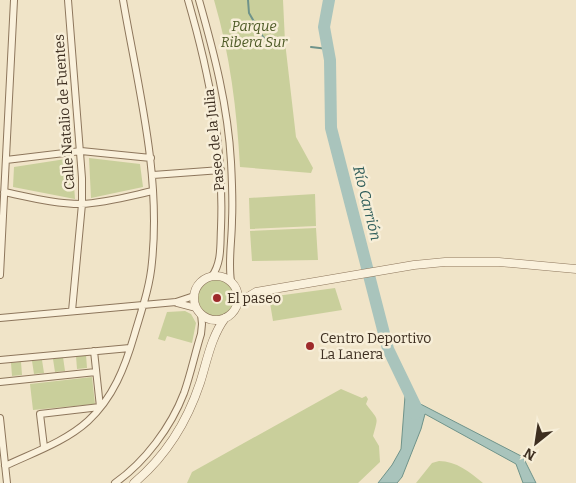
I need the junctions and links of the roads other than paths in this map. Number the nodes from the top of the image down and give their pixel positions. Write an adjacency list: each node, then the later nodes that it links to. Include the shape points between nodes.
1 (14, 0): 8 (street)
2 (68, 0): 6 (street, Calle Natalio de Fuentes)
3 (123, 0): 7 (street)
4 (188, 0): 9 (street, Paseo de la Julia, via 210,86)
5 (199, 0): 18 (street, Paseo de la Julia, via 226,109 231,159)
6 (81, 150): 7 (street); 8 (street); 14 (street, Calle Natalio de Fuentes)
7 (151, 158): 10 (street)
8 (6, 160): 11 (street)
9 (221, 170): 10 (street); 17 (street, Paseo de la Julia, via 220,255)
10 (153, 175): 12 (street)
11 (2, 176): 13 (street)
12 (154, 191): 14 (street); 24 (street, via 152,264)
13 (4, 192): 14 (street); 16 (street)
14 (82, 204): 25 (street, Calle Natalio de Fuentes)
15 (576, 269): 20 (street, via 475,261 445,262)
16 (0, 275)
17 (212, 276): 18 (street, via 222,276); 21 (street, via 200,283)
18 (231, 281): 19 (street)
19 (237, 289): 20 (street); 23 (street)
20 (256, 292): 23 (street)
21 (194, 296): 22 (street); 26 (street)
22 (176, 302): 24 (street); 26 (street)
23 (238, 303): 28 (street, via 232,314)
24 (143, 305): 25 (street); 31 (street)
25 (72, 311): 27 (street)
26 (199, 311): 29 (street); 41 (street, via 201,334 179,402 156,442)
27 (0, 318)
28 (225, 318): 29 (street); 30 (street)
29 (211, 319): 30 (street)
30 (214, 336): 42 (street, via 199,386 180,429 157,461)
31 (130, 348): 32 (street); 36 (street, via 117,382)
32 (94, 352): 33 (street); 34 (street)
33 (0, 360)
34 (96, 372): 35 (street); 36 (street)
35 (0, 382)
36 (100, 407): 38 (street, via 87,422); 38 (street, via 40,414)
37 (0, 418): 39 (street)
38 (44, 447): 39 (street)
39 (5, 466): 40 (street)
40 (7, 483)
41 (115, 483)
42 (134, 483)

